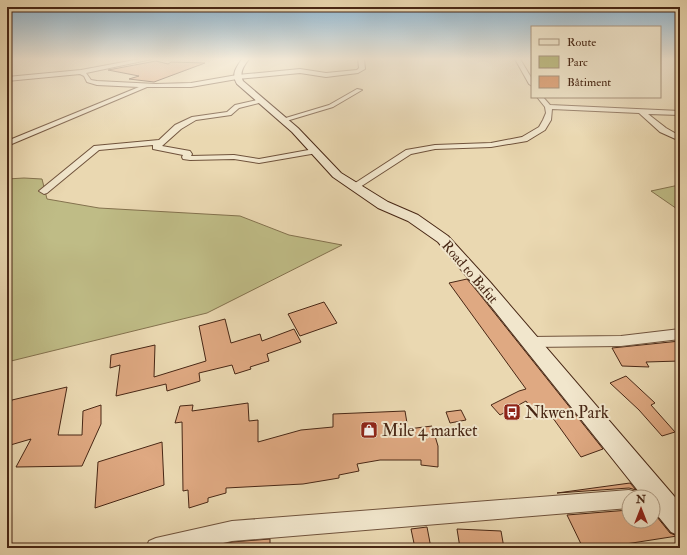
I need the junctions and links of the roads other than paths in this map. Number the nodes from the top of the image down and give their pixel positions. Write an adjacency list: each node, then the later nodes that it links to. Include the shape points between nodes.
1 (130, 85): 4 (street)
2 (192, 85): 4 (street)
3 (243, 85): 7 (street, Road to Bafut)
4 (145, 86): 14 (street)
5 (359, 90): 11 (street, via 331,106)
6 (541, 98): 8 (street)
7 (260, 101): 11 (street, Road to Bafut); 13 (street, via 237,106 229,114 194,118 178,127)
8 (548, 107): 9 (street); 16 (street, via 547,120 542,128 524,139 492,145 435,147 409,152)
9 (641, 111): 10 (street); 12 (street, via 663,130)
10 (680, 113)
11 (283, 120): 15 (street, Road to Bafut)
12 (680, 139)
13 (161, 142): 15 (street, via 156,147 187,153 186,157 190,158 234,156 259,161); 17 (street, via 97,148)
14 (7, 144)
15 (314, 151): 16 (street, Road to Bafut, via 329,168)
16 (354, 187): 19 (street, Road to Bafut, via 409,215 443,239)
17 (44, 191)
18 (680, 334): 19 (street, via 621,341)
19 (530, 342): 20 (street, Road to Bafut)
20 (649, 489)
21 (621, 500): 24 (street, via 232,531)
22 (661, 503): 23 (street, Road to Bafut)
23 (680, 524)
24 (156, 548)

